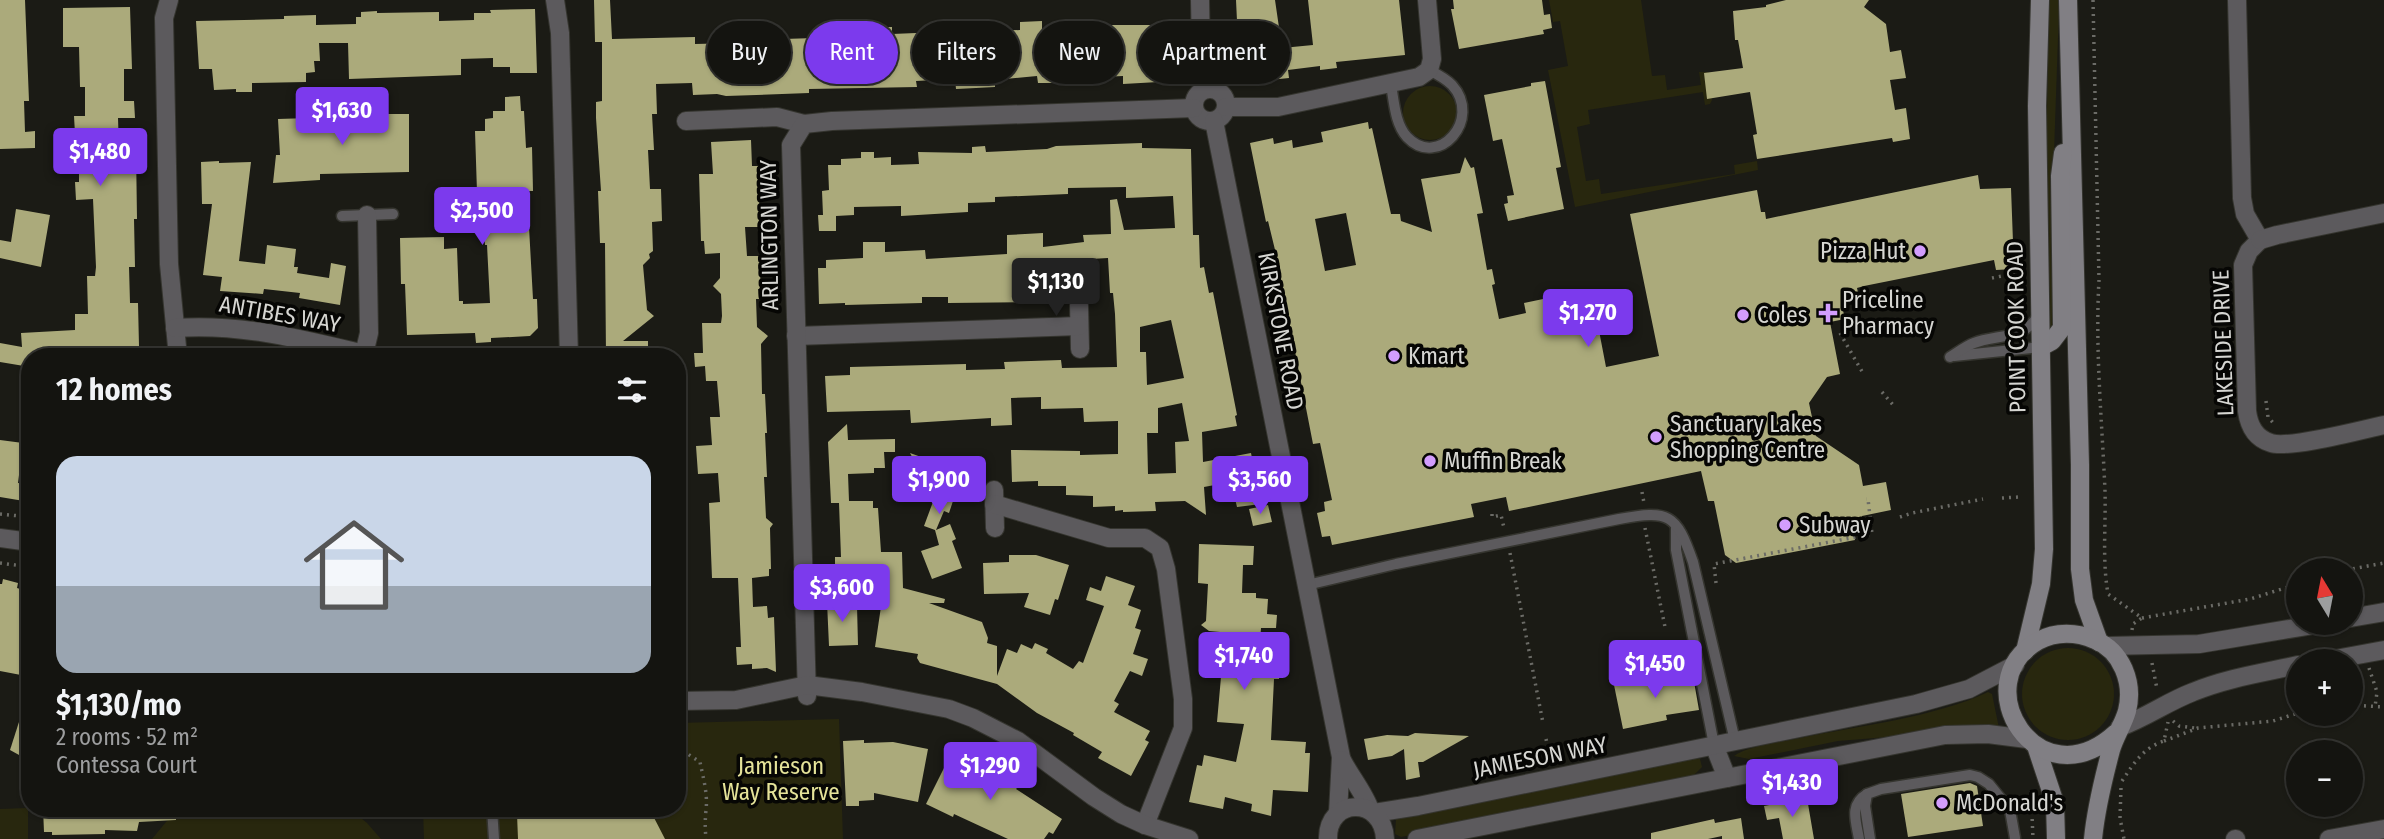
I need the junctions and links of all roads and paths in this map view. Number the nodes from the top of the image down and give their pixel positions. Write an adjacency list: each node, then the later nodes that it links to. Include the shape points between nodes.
1 (169, 0): 29 (street, via 164,18 169,264)
2 (555, 0): 10 (street)
3 (567, 0): 10 (street)
4 (1199, 0): 13 (street, via 1201,51)
5 (1427, 0): 11 (street, via 1432,50)
6 (2039, 0): 27 (main road, POINT COOK ROAD)
7 (2068, 0): 15 (main road)
8 (2093, 0): 70 (path, via 2105,575 2108,594)
9 (2237, 0): 23 (street, via 2242,198 2245,214)
10 (560, 33): 36 (street)
11 (1429, 70): 12 (street); 12 (lane, via 1454,87 1462,106 1458,131 1441,145 1416,144 1406,136)
12 (1391, 85): 16 (street)
13 (1209, 89): 14 (street, via 1199,93); 16 (street, via 1222,94)
14 (1194, 108): 16 (street, via 1204,120); 18 (street)
15 (2070, 111): 32 (main road, via 2060,176 2062,328); 73 (main road, via 2080,569 2084,600)
16 (1220, 114): 66 (street, KIRKSTONE ROAD)
17 (686, 121): 18 (street, via 777,117)
18 (804, 124): 31 (street, ARLINGTON WAY, via 791,145)
19 (2384, 213): 23 (street)
20 (393, 214): 21 (lane)
21 (367, 215): 22 (lane); 35 (street)
22 (342, 216)
23 (2260, 240): 42 (street, LAKESIDE DRIVE, via 2243,265 2250,427 2262,439 2279,445)
24 (2017, 273): 25 (path)
25 (1992, 278)
26 (1079, 305): 28 (street)
27 (2040, 311): 32 (main road, POINT COOK ROAD); 32 (lane, via 2020,333 1975,343 1950,357)
28 (1079, 326): 31 (street); 37 (street)
29 (175, 328): 33 (street); 34 (street, ANTIBES WAY, via 246,328)
30 (1840, 333): 38 (path)
31 (796, 336): 79 (street, ARLINGTON WAY)
32 (2041, 347): 77 (main road, POINT COOK ROAD, via 2044,549 2041,584)
33 (176, 348)
34 (339, 348)
35 (370, 348)
36 (569, 348)
37 (1080, 349)
38 (1864, 375)
39 (1882, 392): 41 (path)
40 (2266, 400): 43 (path, via 2268,417 2274,425)
41 (1895, 406)
42 (2384, 425)
43 (2284, 427)
44 (1642, 492): 49 (path)
45 (2019, 497): 46 (path)
46 (2003, 498)
47 (1866, 499): 65 (path, via 1872,534 1714,564)
48 (1983, 499): 53 (path)
49 (1644, 505)
50 (0, 514): 52 (path)
51 (1492, 514): 57 (path, via 1502,516)
52 (21, 516)
53 (1900, 517)
54 (1644, 523): 71 (path)
55 (1676, 527): 66 (lane, via 1664,515 1642,515); 89 (lane, via 1693,562); 92 (lane, via 1676,550)
56 (995, 528): 101 (street, via 994,497 1109,538 1144,538 1160,548 1183,699 1183,728)
57 (1505, 533)
58 (0, 538): 59 (street)
59 (21, 541)
60 (1509, 550): 85 (path)
61 (2384, 563): 64 (path)
62 (0, 564): 63 (path)
63 (21, 566)
64 (2363, 567)
65 (1716, 583)
66 (1307, 585): 94 (street, KIRKSTONE ROAD)
67 (2286, 588): 70 (path, via 2250,599)
68 (2384, 612): 69 (street)
69 (2363, 616)
70 (2142, 618): 74 (path, via 2133,624 2131,633)
71 (1665, 627)
72 (2286, 630): 74 (street, via 2199,644)
73 (2103, 644): 74 (street); 77 (main road, via 2085,635 2061,634 2038,641); 87 (main road, via 2121,663 2129,684 2126,714)
74 (2139, 646): 81 (path, via 2152,664)
75 (2384, 650): 76 (street)
76 (2363, 654)
77 (2020, 658): 89 (street, JAMIESON WAY, via 1986,682 1955,695); 91 (main road, via 2008,684 2008,704 2014,723)
78 (2286, 668): 81 (street, via 2222,681)
79 (807, 691): 80 (street, via 768,705); 101 (street, via 845,702 883,697 949,709 995,728 1094,797)
80 (686, 701)
81 (2164, 706): 87 (street)
82 (2363, 706): 83 (path)
83 (2384, 707)
84 (2286, 717): 86 (path)
85 (1543, 723)
86 (2198, 728): 90 (path); 90 (path, via 2179,726 2169,717)
87 (2118, 730): 91 (main road, via 2103,744 2078,753 2052,753); 115 (main road, via 2101,786)
88 (1546, 739): 95 (path)
89 (1735, 741): 92 (street, JAMIESON WAY)
90 (2164, 741): 116 (path, via 2143,751 2121,784)
91 (2031, 742): 96 (street, via 1988,734 1945,735); 114 (main road, via 2054,803)
92 (1714, 745): 96 (street); 99 (street, JAMIESON WAY)
93 (686, 753): 106 (path, via 700,762)
94 (1340, 757): 99 (street, KIRKSTONE ROAD); 102 (street, KIRKSTONE ROAD, via 1341,790)
95 (1550, 757)
96 (1727, 778): 110 (street)
97 (2031, 789): 113 (path)
98 (1867, 794): 104 (lane, via 1978,777 2010,810); 111 (lane, via 1854,809); 112 (lane)
99 (1372, 812): 102 (street, JAMIESON WAY, via 1354,807); 109 (street, via 1381,820)
100 (493, 817): 105 (lane)
101 (1145, 825): 107 (street)
102 (1332, 827): 108 (street, JAMIESON WAY)
103 (2384, 829): 117 (street)
104 (2015, 838)
105 (494, 839)
106 (706, 839)
107 (1189, 839)
108 (1310, 839)
109 (1385, 839)
110 (1417, 839)
111 (1859, 839)
112 (1870, 839)
113 (2033, 839)
114 (2056, 839)
115 (2094, 839)
116 (2124, 839)
117 (2329, 839)

